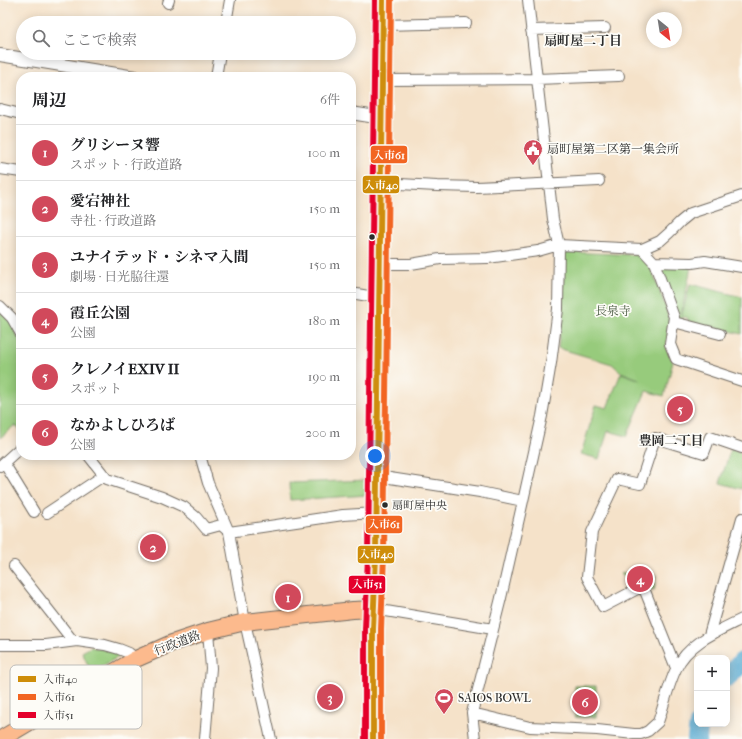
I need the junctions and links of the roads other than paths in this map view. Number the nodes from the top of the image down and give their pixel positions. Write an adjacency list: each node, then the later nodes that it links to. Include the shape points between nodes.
1 (230, 0): 4 (street)
2 (383, 0): 6 (street)
3 (528, 0): 8 (street)
4 (227, 16)
5 (466, 23): 6 (street)
6 (383, 25): 17 (street)
7 (605, 28): 8 (street)
8 (531, 30): 16 (street)
9 (0, 55): 10 (street)
10 (16, 58)
11 (28, 60): 13 (street)
12 (219, 60): 14 (street)
13 (97, 72)
14 (217, 72)
15 (619, 76): 16 (street)
16 (536, 79): 17 (street); 26 (street)
17 (382, 80): 21 (street)
18 (0, 109): 19 (street)
19 (16, 113)
20 (356, 114): 21 (street)
21 (382, 118): 25 (street)
22 (0, 169): 23 (street)
23 (16, 171)
24 (599, 181): 26 (street)
25 (381, 183): 26 (street, via 477,187); 31 (street)
26 (549, 184): 28 (street)
27 (742, 196): 29 (street, via 691,213 660,241)
28 (559, 245): 29 (street); 31 (street, via 538,251 488,258); 47 (street, via 558,309 551,363 542,416)
29 (642, 249): 30 (street)
30 (654, 262): 32 (street, via 705,261); 36 (street)
31 (380, 264): 34 (street)
32 (742, 267)
33 (356, 294): 34 (street)
34 (380, 298): 46 (street)
35 (0, 306): 37 (street)
36 (674, 322): 38 (street); 39 (street, via 670,344 676,359)
37 (16, 325)
38 (720, 334)
39 (742, 381)
40 (742, 448): 65 (street, via 710,437 704,453 656,438 640,484 617,479 592,532 587,577 603,607 643,586)
41 (16, 452): 44 (street)
42 (92, 460): 45 (street)
43 (201, 460): 52 (street, via 208,483)
44 (2, 465): 48 (street)
45 (103, 476): 49 (street); 52 (street, via 184,507 206,529 221,524)
46 (377, 476): 47 (street); 50 (street)
47 (522, 501): 57 (street)
48 (34, 512)
49 (47, 513)
50 (377, 513): 52 (street, via 343,515); 54 (street)
51 (742, 518): 59 (street)
52 (229, 532): 56 (street)
53 (14, 566): 61 (street)
54 (374, 609): 56 (highway, 行政道路); 57 (street); 72 (highway)
55 (742, 619): 59 (street)
56 (245, 622): 58 (highway, 行政道路); 71 (street)
57 (493, 629): 66 (street)
58 (208, 631): 63 (highway, 行政道路); 70 (street, via 211,668)
59 (709, 635): 65 (street, via 685,655)
60 (0, 636): 62 (street)
61 (73, 641): 62 (street, via 46,645); 63 (street, via 120,649)
62 (3, 645)
63 (136, 659): 64 (highway, 行政道路)
64 (126, 665)
65 (676, 668): 68 (street, via 658,722 653,728 641,734)
66 (472, 712): 68 (street, via 530,727); 73 (street)
67 (18, 729): 69 (highway, 行政道路)
68 (598, 734)
69 (1, 739)
70 (205, 739)
71 (271, 739)
72 (373, 739)
73 (475, 739)

